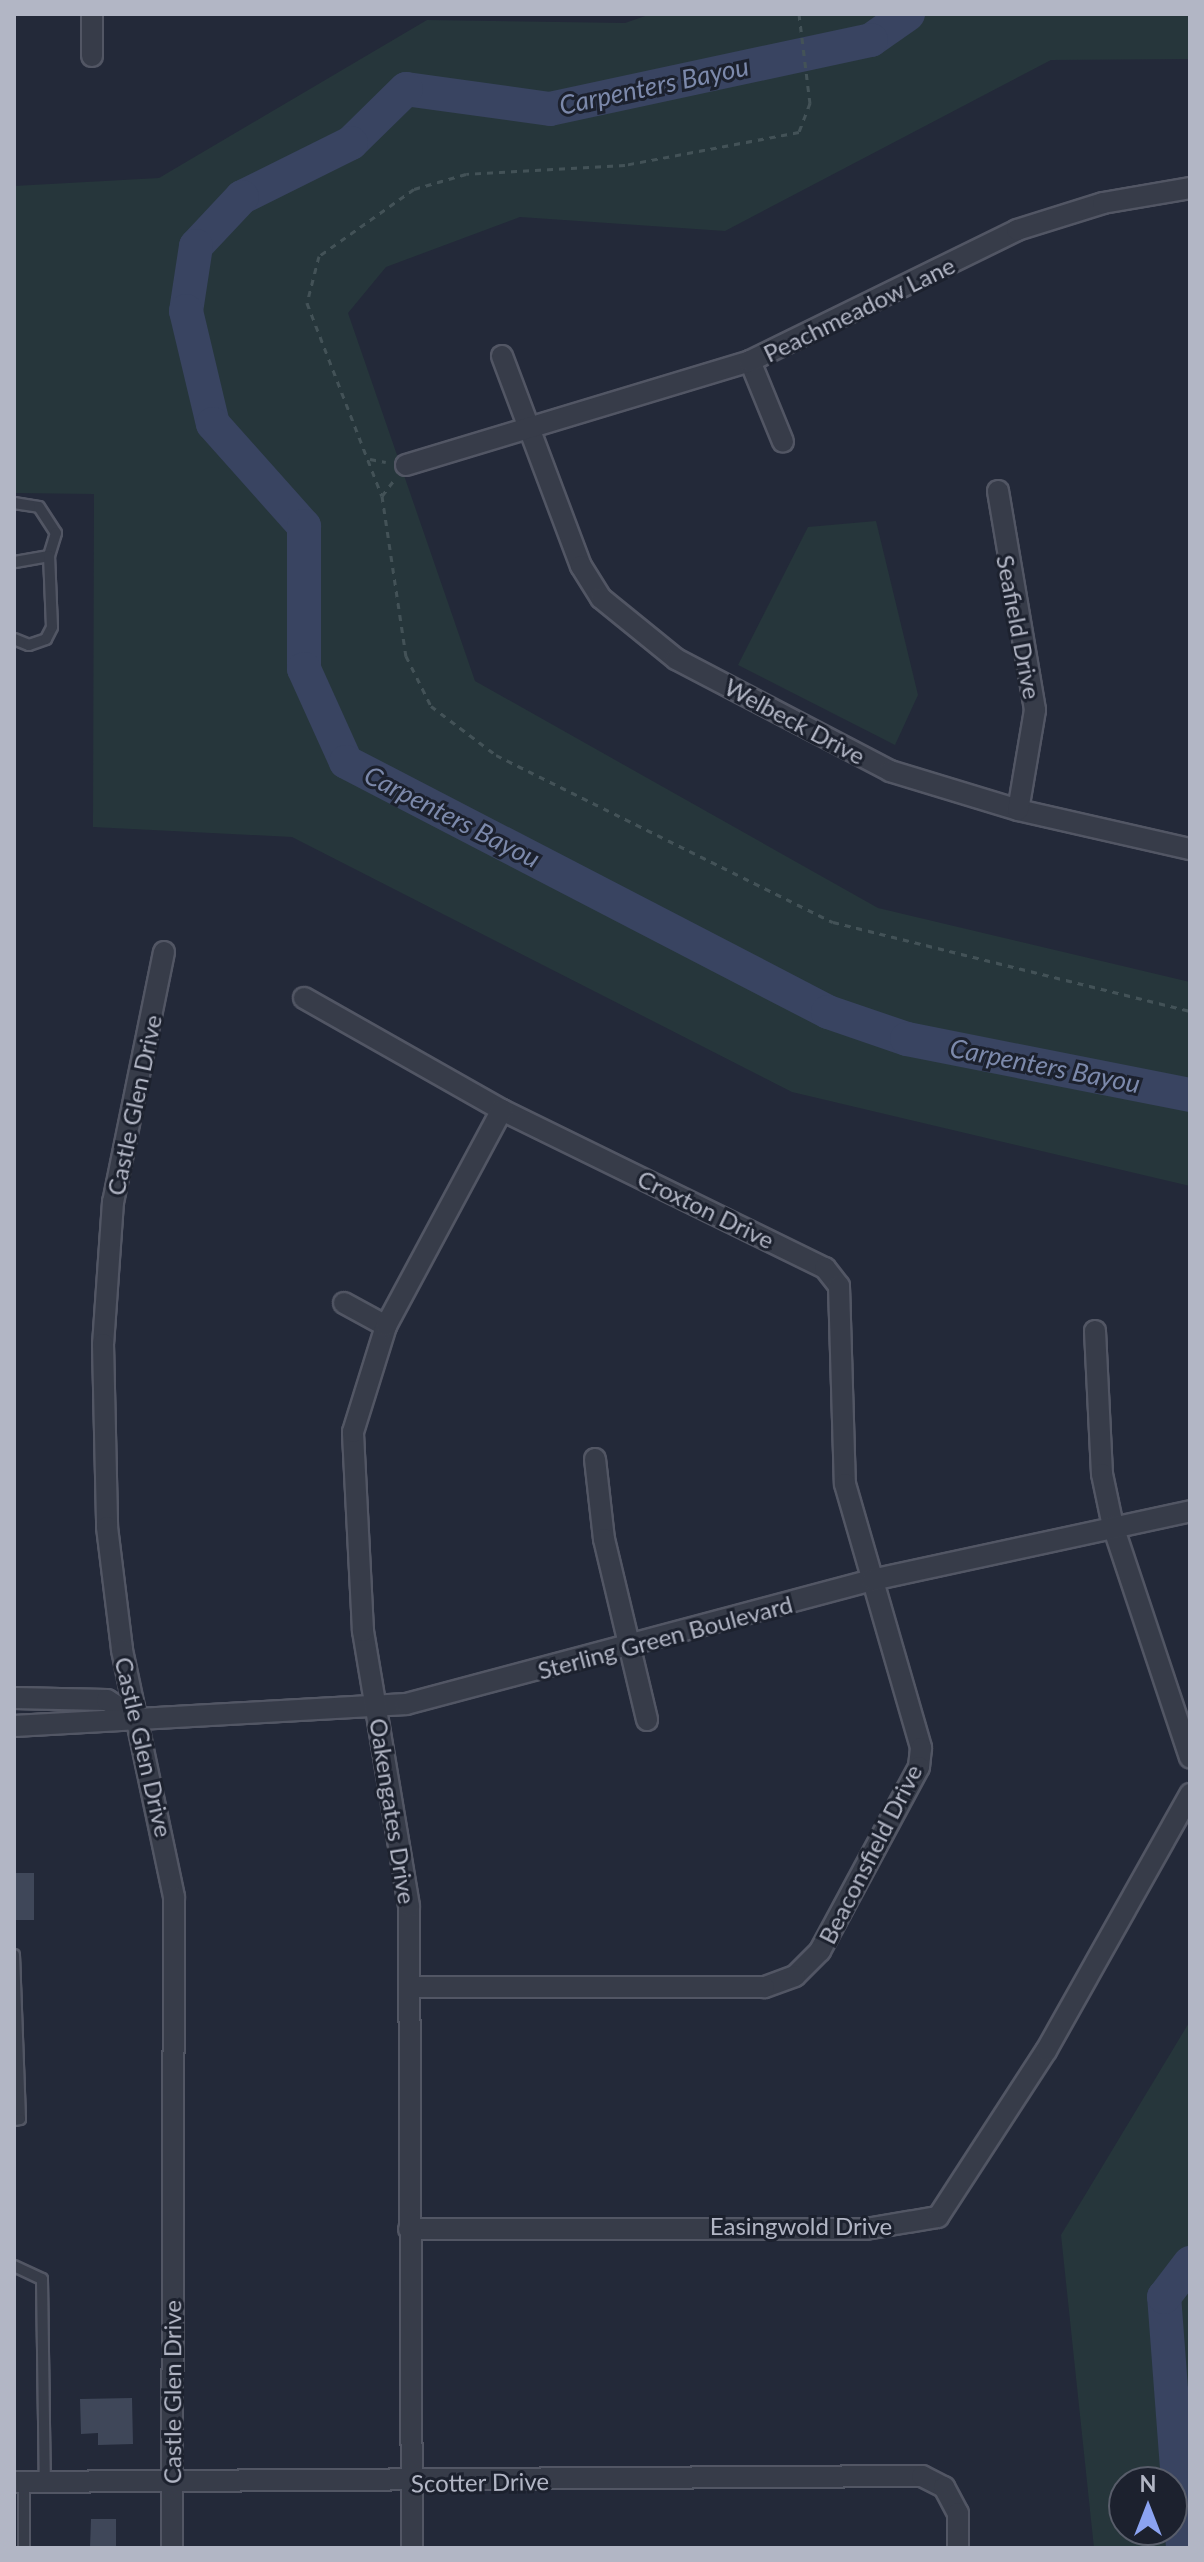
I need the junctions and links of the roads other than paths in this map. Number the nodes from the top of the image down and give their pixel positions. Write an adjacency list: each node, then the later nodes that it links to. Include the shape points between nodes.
1 (92, 14): 2 (street)
2 (92, 56)
3 (1190, 188): 5 (street, Peachmeadow Lane, via 1103,203 1017,230)
4 (502, 356): 6 (street)
5 (750, 361): 6 (street, Peachmeadow Lane); 7 (street)
6 (526, 427): 8 (street, Peachmeadow Lane); 14 (street, Welbeck Drive, via 581,566 601,598 633,626 676,659 890,771)
7 (783, 442)
8 (406, 465)
9 (998, 491): 14 (street, Seafield Drive, via 1035,710)
10 (14, 503): 11 (lane, via 52,518)
11 (49, 556): 12 (lane); 13 (lane, via 52,627 46,639 29,645)
12 (14, 562)
13 (14, 639)
14 (1018, 810): 15 (street, Welbeck Drive)
15 (1190, 849)
16 (164, 952): 29 (street, Castle Glen Drive, via 113,1202 104,1330 107,1527)
17 (304, 998): 18 (street, Croxton Drive)
18 (502, 1110): 20 (street, Oakengates Drive); 25 (street, Croxton Drive, via 810,1257 839,1286 845,1484)
19 (344, 1303): 20 (street)
20 (386, 1326): 28 (street, Oakengates Drive, via 360,1395 353,1444 363,1631)
21 (1095, 1331): 24 (street, via 1102,1474)
22 (595, 1459): 26 (street)
23 (1190, 1511): 24 (street, Sterling Green Boulevard)
24 (1113, 1526): 25 (street, Sterling Green Boulevard); 32 (street)
25 (872, 1580): 26 (street, Sterling Green Boulevard); 35 (street, Beaconsfield Drive, via 921,1748 919,1767 820,1951 795,1976 764,1987)
26 (629, 1649): 28 (street, Sterling Green Boulevard); 30 (street)
27 (14, 1698): 29 (street, Sterling Green Boulevard, via 107,1700)
28 (378, 1708): 29 (street, Sterling Green Boulevard); 35 (street, Oakengates Drive, via 409,1906)
29 (134, 1717): 31 (street, Sterling Green Boulevard); 42 (street, Castle Glen Drive, via 174,1897)
30 (647, 1720)
31 (14, 1726)
32 (1190, 1758)
33 (1190, 1794): 37 (street, Easingwold Drive, via 1046,2051 938,2217 866,2229)
34 (14, 1955): 36 (lane, via 20,2119)
35 (409, 1987): 37 (street, Oakengates Drive)
36 (14, 2120)
37 (409, 2229): 41 (street, Oakengates Drive)
38 (14, 2266): 40 (lane, via 42,2279)
39 (19, 2482): 40 (street, Scotter Drive); 43 (lane)
40 (45, 2482): 42 (street, Scotter Drive)
41 (412, 2482): 42 (street, Scotter Drive); 46 (street, Oakengates Drive); 47 (street, Scotter Drive, via 922,2476 944,2487 958,2513)
42 (171, 2483): 45 (street, Castle Glen Drive)
43 (19, 2535): 44 (lane)
44 (24, 2548)
45 (172, 2548)
46 (412, 2548)
47 (958, 2548)

